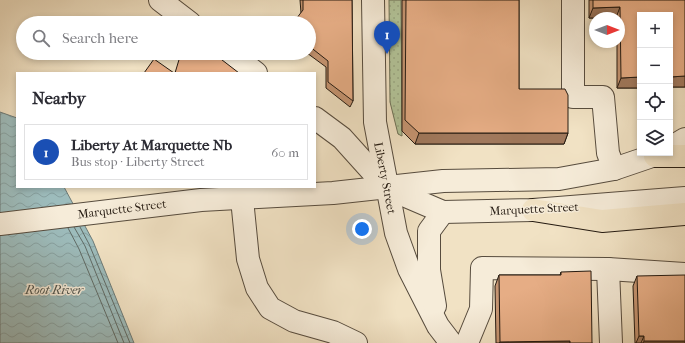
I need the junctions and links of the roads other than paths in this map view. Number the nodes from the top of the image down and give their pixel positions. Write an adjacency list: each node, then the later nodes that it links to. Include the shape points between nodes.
1 (160, 0): 4 (street)
2 (373, 0): 14 (street, Liberty Street, via 375,122)
3 (573, 0): 13 (street, via 574,97 603,97 608,153)
4 (181, 16)
5 (239, 60): 6 (street)
6 (255, 72)
7 (316, 119): 14 (street, via 342,138)
8 (685, 139): 9 (street, Marquette Street)
9 (673, 146)
10 (673, 154): 12 (main road)
11 (651, 156): 13 (street, Marquette Street)
12 (685, 156)
13 (614, 169): 14 (street, Marquette Street, via 559,179 443,181)
14 (387, 188): 16 (street, Marquette Street); 18 (street, Marquette Street); 23 (street, Liberty Street, via 396,233 409,269)
15 (685, 198): 17 (street, Marquette Street)
16 (242, 199): 20 (street, Marquette Street, via 201,200); 24 (street, via 248,259 257,288 270,308 294,321 333,332)
17 (533, 210): 18 (street, Marquette Street); 19 (main road, via 602,221)
18 (443, 212): 23 (street, via 430,231 429,270)
19 (685, 214)
20 (0, 224)
21 (608, 269): 22 (street); 25 (street, via 482,268 481,309); 26 (street)
22 (685, 274)
23 (445, 336)
24 (356, 343)
25 (467, 343)
26 (611, 343)

